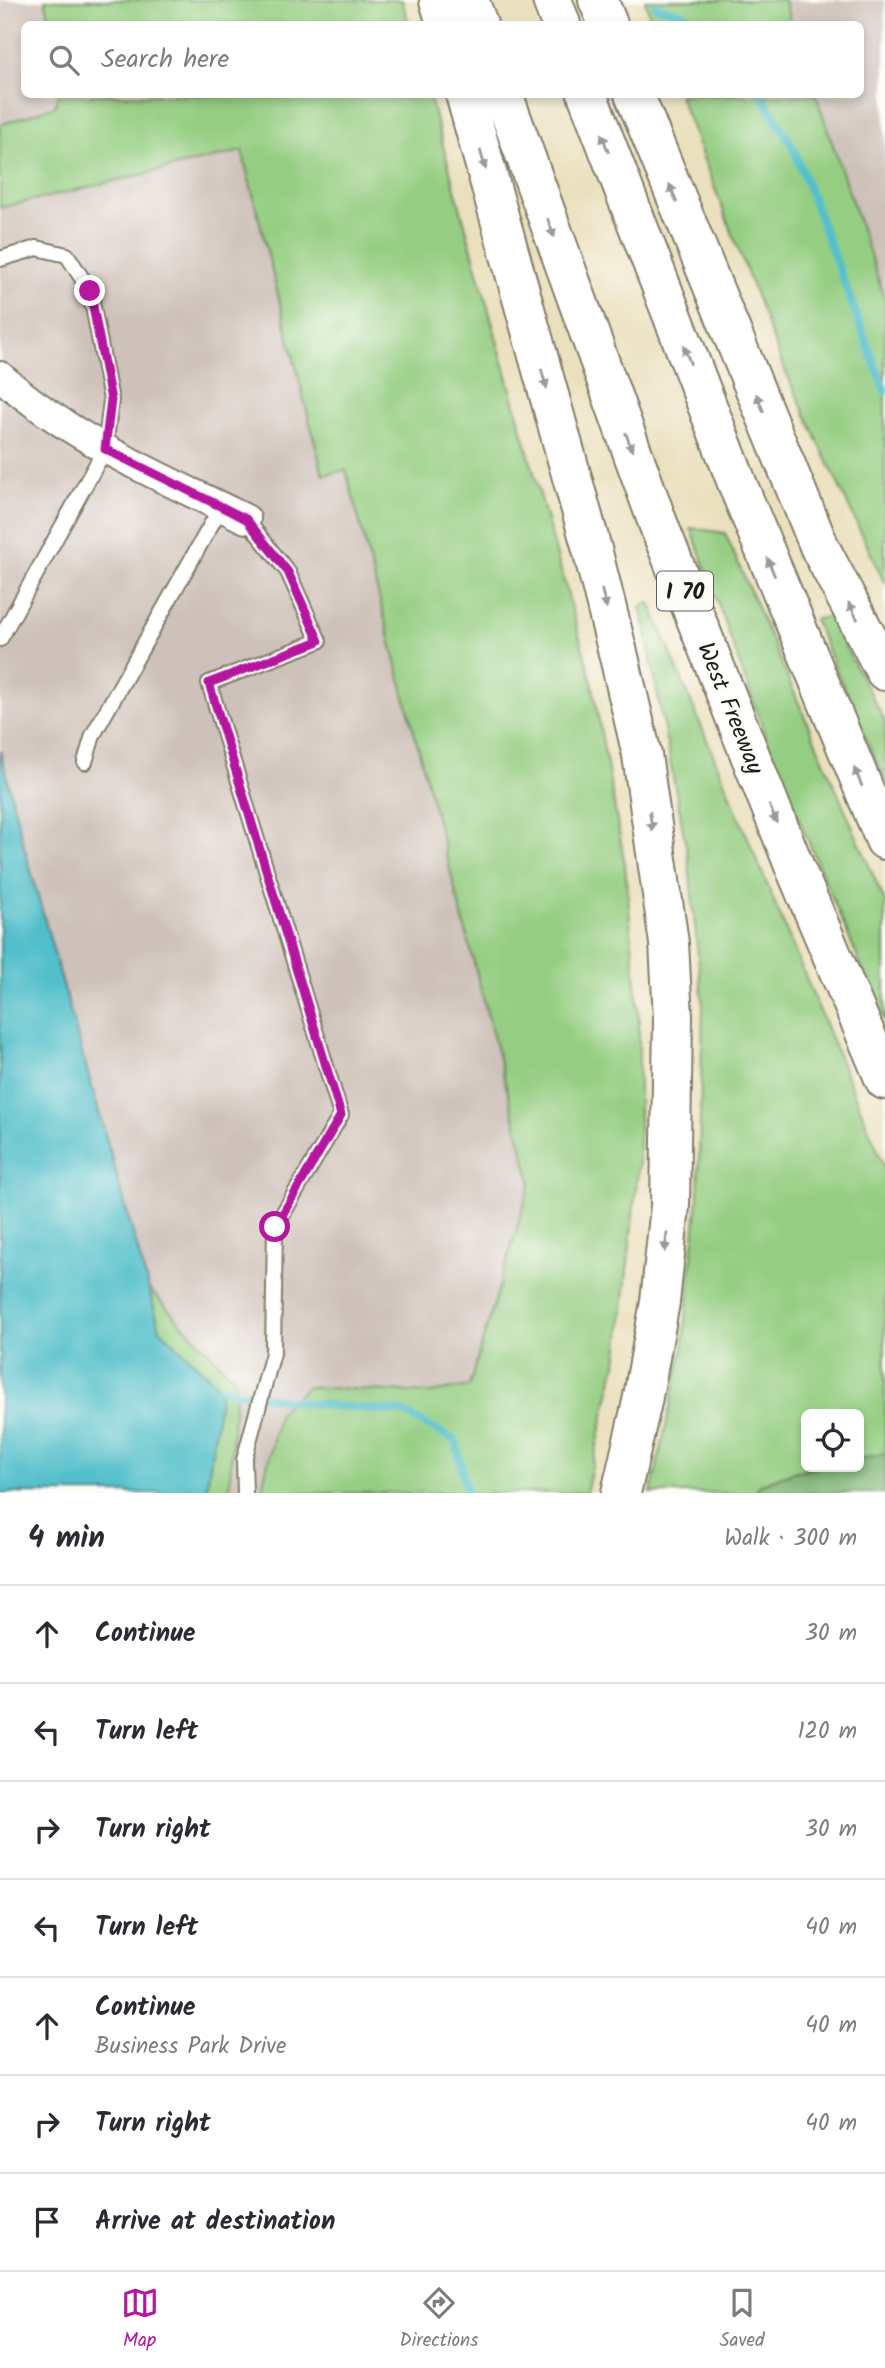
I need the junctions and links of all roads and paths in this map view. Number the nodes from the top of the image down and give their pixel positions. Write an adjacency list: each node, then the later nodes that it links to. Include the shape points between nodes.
1 (439, 0): 5 (highway)
2 (469, 0): 6 (highway)
3 (552, 0): 7 (highway)
4 (598, 0): 8 (highway)
5 (445, 21)
6 (477, 21)
7 (560, 21)
8 (607, 21)
9 (466, 98): 24 (highway, one-way to 24, via 620,661 642,755 669,943 673,1018 670,1206 660,1302)
10 (504, 98): 22 (highway, West Freeway / I 70, one-way to 22, via 664,539)
11 (589, 98): 21 (highway, one-way to 11, via 739,488)
12 (637, 98): 19 (highway, one-way to 12, via 820,548)
13 (0, 259): 15 (lane, via 37,248 67,255 90,291 111,400)
14 (0, 376): 15 (street, via 29,402)
15 (105, 449): 16 (street); 18 (lane)
16 (221, 507): 17 (street); 20 (lane, via 93,735)
17 (246, 519): 23 (lane, via 288,572 319,641 209,683 341,1115 275,1227 273,1353 244,1460)
18 (0, 639)
19 (885, 671)
20 (85, 762)
21 (885, 840)
22 (885, 1080)
23 (245, 1493)
24 (621, 1493)

